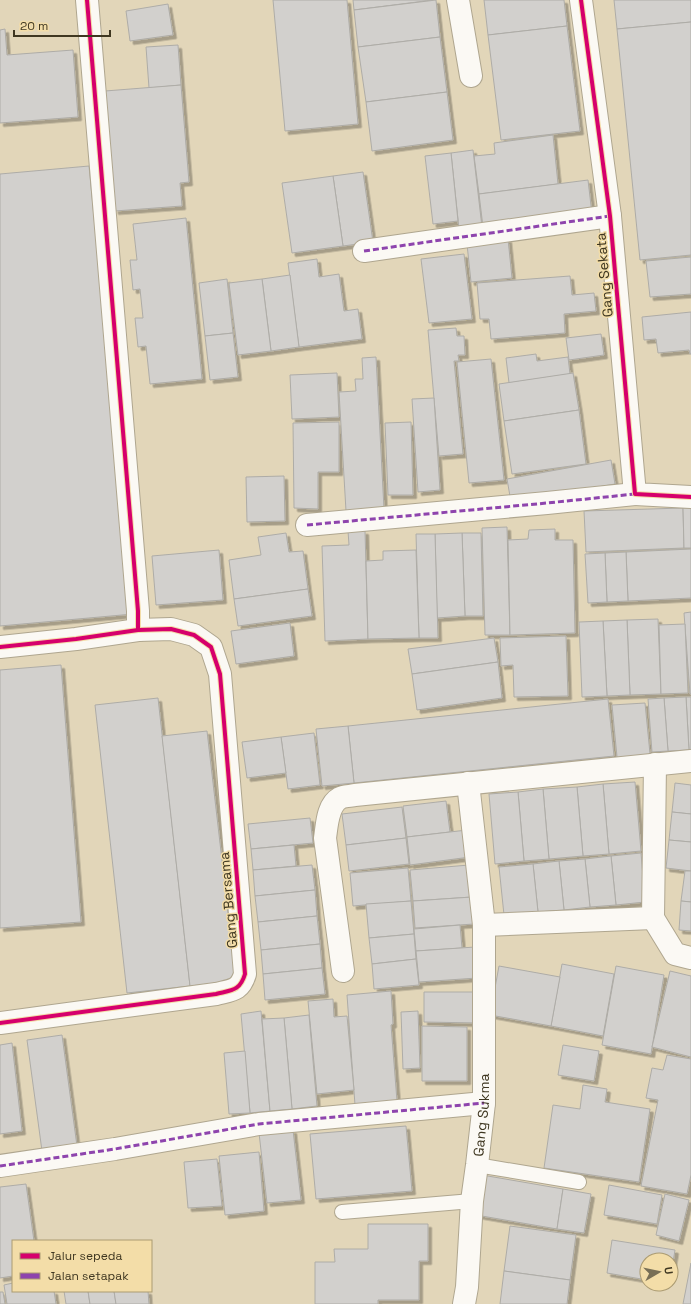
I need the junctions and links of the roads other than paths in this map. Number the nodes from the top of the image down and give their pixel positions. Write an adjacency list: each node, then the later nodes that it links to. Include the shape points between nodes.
1 (87, 0): 10 (street)
2 (458, 0): 4 (street)
3 (581, 0): 5 (street, Gang Sekata)
4 (471, 76)
5 (610, 216): 6 (street); 7 (street, Gang Sekata)
6 (364, 251)
7 (635, 494): 8 (street); 9 (street)
8 (691, 497)
9 (307, 525)
10 (138, 630): 11 (street, Gang Bersama); 19 (street, Gang Bersama, via 171,628 194,635 211,647 220,674 245,974 242,983 234,990 216,994)
11 (0, 647)
12 (691, 761): 13 (street)
13 (655, 764): 14 (street); 15 (street)
14 (468, 782): 16 (street, Gang Sukma); 18 (street, via 356,795 340,798 333,805 325,838)
15 (653, 918): 16 (street); 17 (street, via 675,954)
16 (484, 925): 20 (street, Gang Sukma)
17 (691, 958)
18 (343, 971)
19 (0, 1023)
20 (484, 1103): 21 (street, Gang Sukma); 22 (street, via 259,1124)
21 (477, 1165): 23 (lane); 24 (street, Gang Sukma)
22 (0, 1166)
23 (579, 1182)
24 (472, 1201): 25 (lane); 26 (street, Gang Sukma)
25 (342, 1212)
26 (464, 1304)

